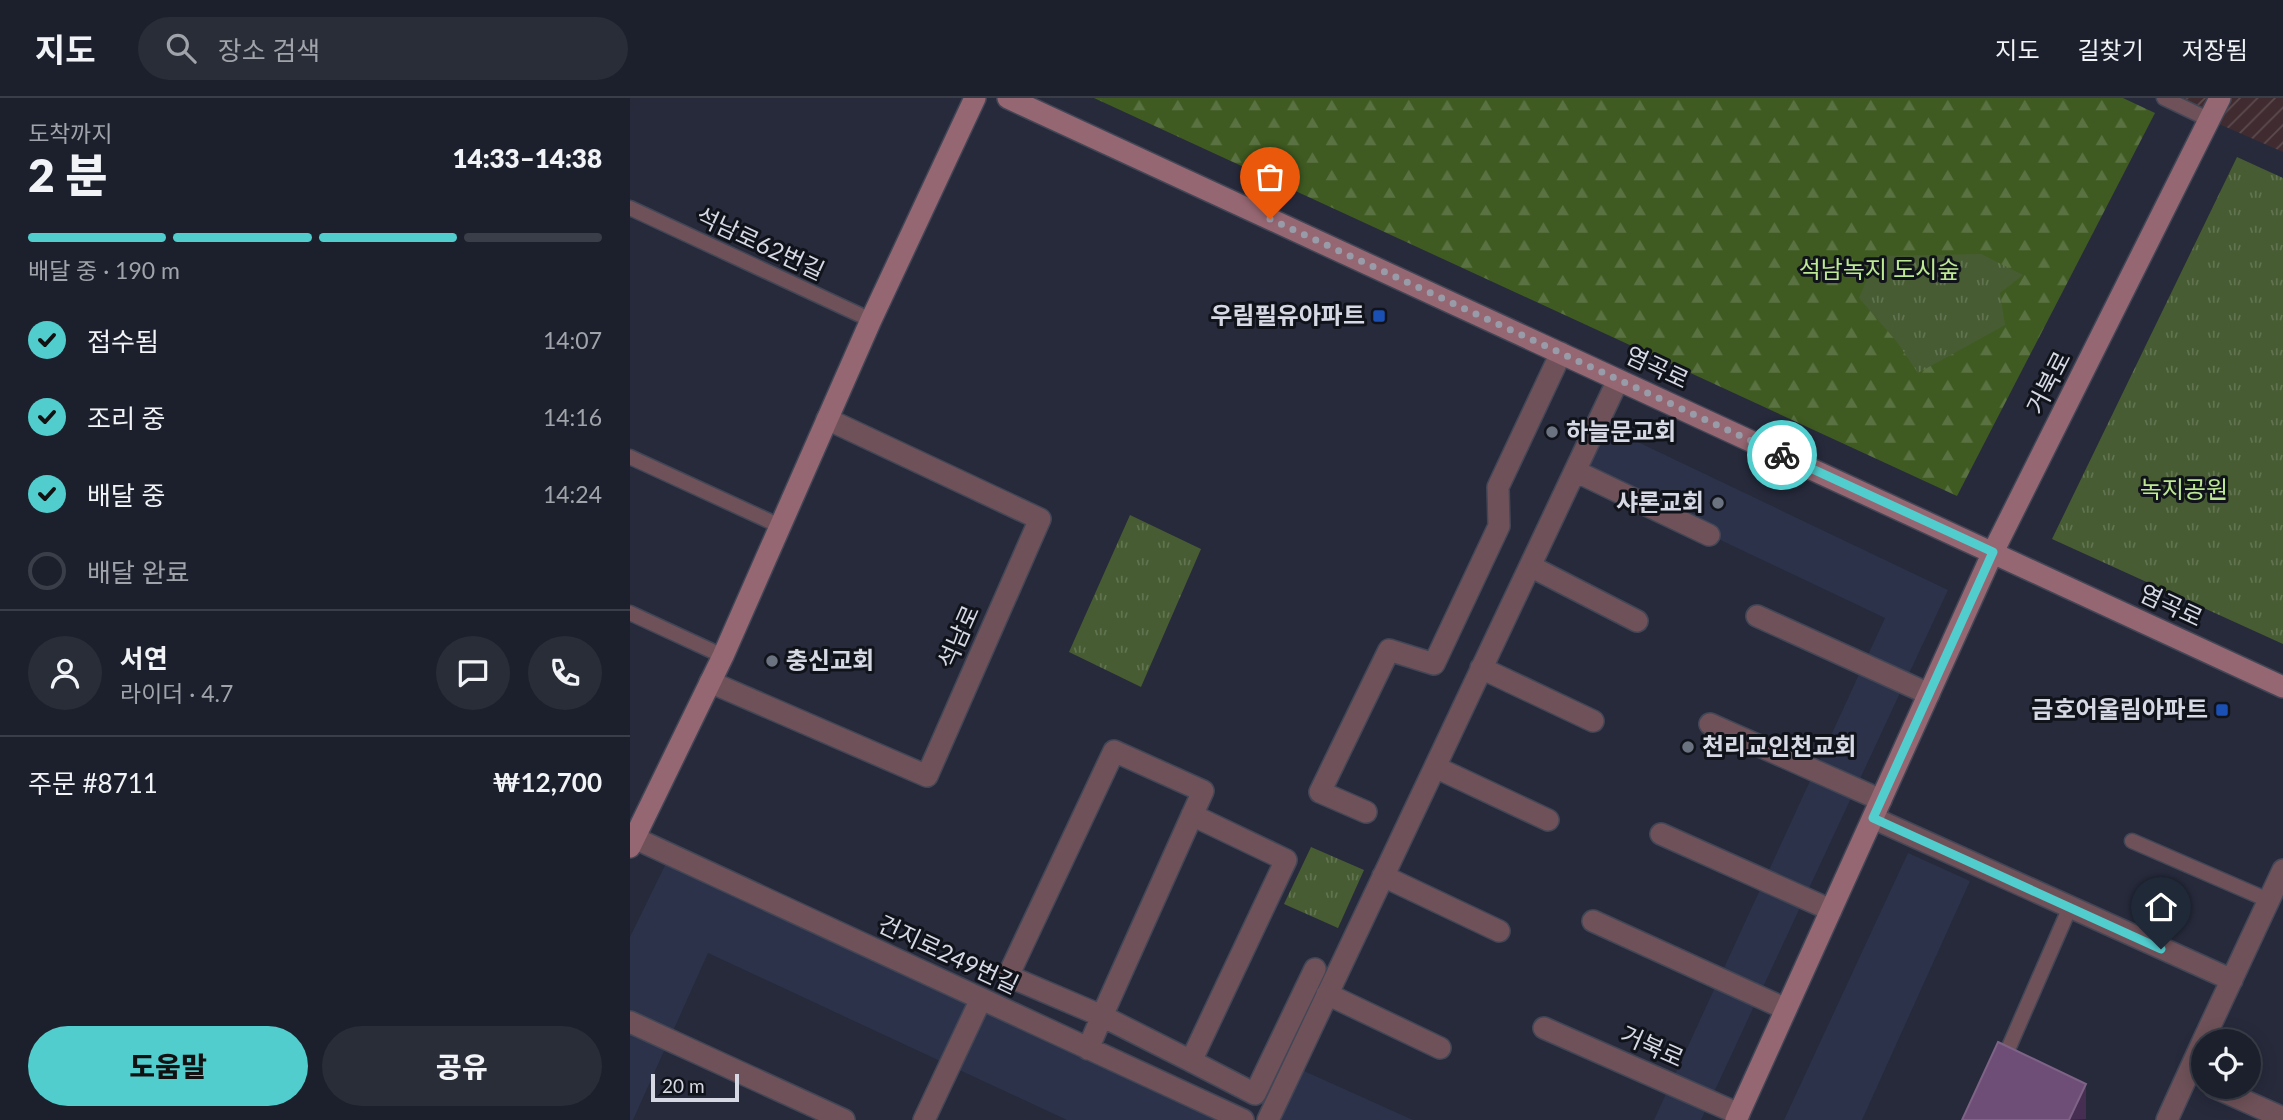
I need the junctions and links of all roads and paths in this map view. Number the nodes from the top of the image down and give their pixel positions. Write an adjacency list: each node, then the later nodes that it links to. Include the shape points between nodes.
1 (975, 98): 7 (street)
2 (1008, 98): 8 (street, 염곡로)
3 (2164, 98): 5 (lane)
4 (2221, 98): 5 (street, 거북로)
5 (2210, 120): 15 (street, 거북로)
6 (630, 208): 7 (lane, 석남로62번길)
7 (871, 320): 10 (street)
8 (1561, 353): 9 (street, 염곡로); 29 (street, via 1498,487 1499,526 1434,664 1389,650 1320,792)
9 (1618, 380): 12 (street); 15 (street, 염곡로)
10 (827, 419): 13 (street); 22 (street, 석남로, via 1040,519 927,776)
11 (630, 457): 13 (lane)
12 (1575, 471): 14 (street); 16 (street)
13 (780, 526): 20 (street)
14 (1709, 535)
15 (1993, 552): 23 (street, 염곡로); 24 (street, 거북로)
16 (1530, 566): 19 (street); 21 (street)
17 (630, 613): 20 (lane)
18 (1757, 617): 24 (street)
19 (1637, 621)
20 (723, 656): 22 (street)
21 (1481, 668): 25 (street); 27 (street)
22 (710, 682): 33 (street)
23 (2283, 687)
24 (1929, 694): 28 (street, 거북로)
25 (1593, 721)
26 (1710, 724): 28 (street)
27 (1434, 767): 31 (street); 36 (street)
28 (1877, 809): 38 (street); 39 (street, 거북로)
29 (1366, 812)
30 (1192, 815): 47 (street); 47 (street, via 1203,791 1114,751 1007,976); 53 (street, via 1286,860)
31 (1548, 820)
32 (1661, 834): 39 (street)
33 (631, 840): 45 (street, 건지로249번길)
34 (2132, 841): 37 (lane)
35 (2283, 870): 37 (street)
36 (1383, 876): 41 (street); 44 (street)
37 (2268, 900): 43 (street)
38 (2070, 907): 43 (street); 54 (lane)
39 (1831, 910): 46 (street, 거북로)
40 (1593, 921): 46 (street)
41 (1499, 931)
42 (1315, 969): 53 (street, via 1255,1094)
43 (2232, 981): 50 (street)
44 (1327, 994): 51 (street); 62 (street)
45 (981, 999): 52 (street, 건지로249번길); 59 (street)
46 (1786, 1009): 57 (street, 거북로)
47 (1102, 1016): 52 (street); 53 (street)
48 (630, 1022): 60 (street)
49 (1544, 1028): 57 (street, 거북로)
50 (2209, 1029)
51 (1440, 1048)
52 (1088, 1049): 61 (street, 건지로249번길)
53 (1191, 1061)
54 (2000, 1068)
55 (2191, 1084): 63 (street)
56 (2241, 1099): 58 (street)
57 (1738, 1117)
58 (2283, 1118)
59 (926, 1119)
60 (844, 1120)
61 (1243, 1120)
62 (1268, 1120)
63 (2166, 1120)

